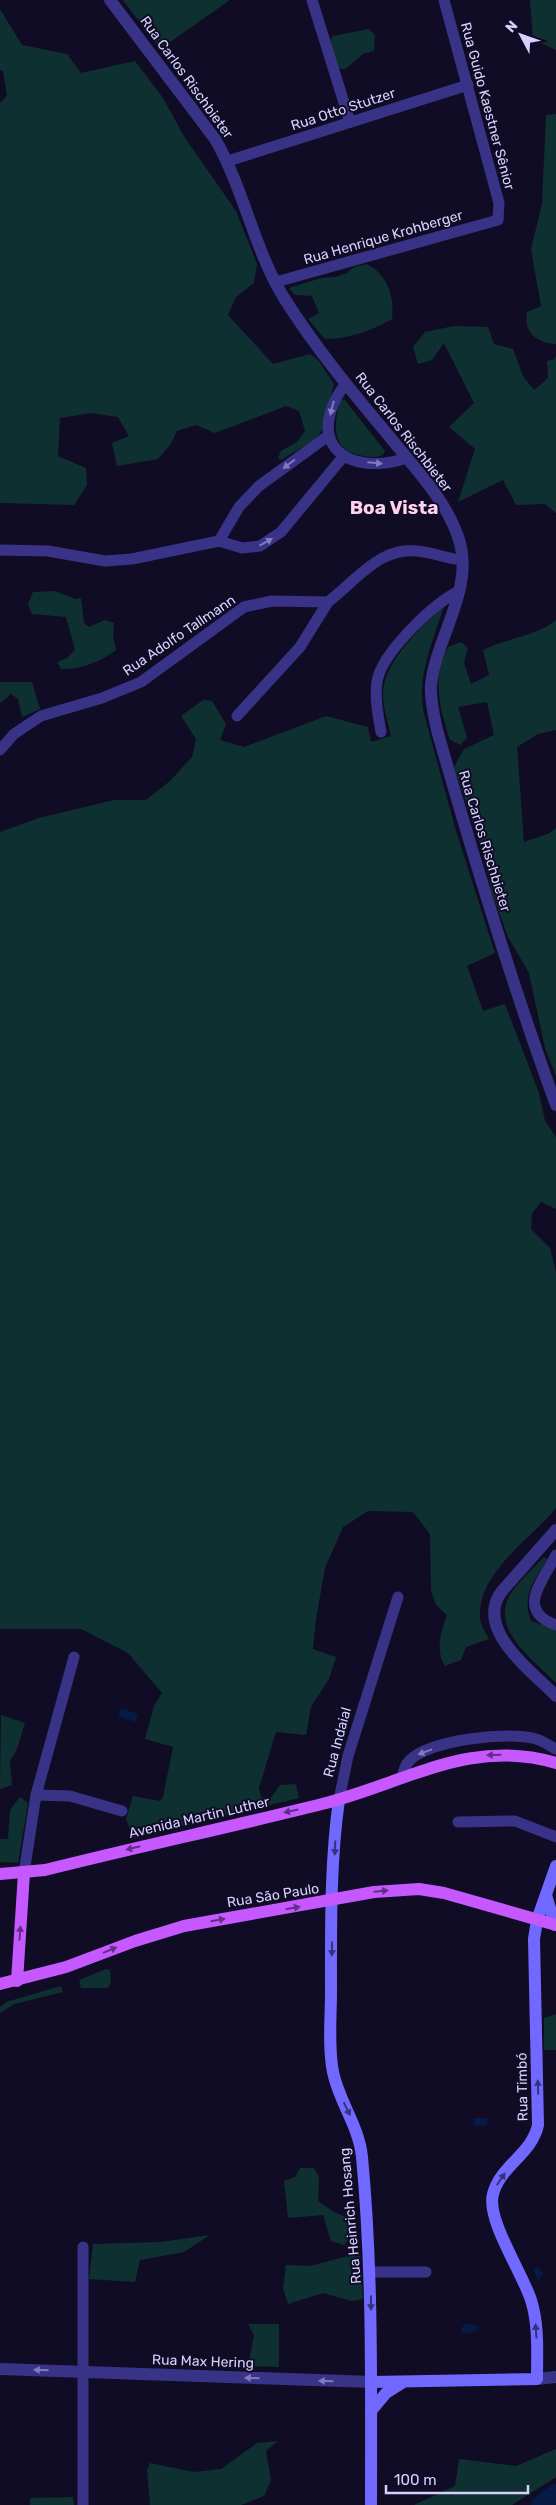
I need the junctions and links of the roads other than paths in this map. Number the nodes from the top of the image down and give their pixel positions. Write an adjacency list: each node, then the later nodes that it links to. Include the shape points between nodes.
1 (110, 0): 6 (street, Rua Carlos Rischbieter, via 200,117)
2 (312, 0): 5 (street)
3 (444, 0): 4 (street, Rua Guido Kaestner Sênior)
4 (468, 85): 5 (street, Rua Otto Stutzer); 7 (street, Rua Guido Kaestner Sênior, via 499,203)
5 (350, 122): 6 (street, Rua Otto Stutzer)
6 (228, 161): 8 (street, Rua Carlos Rischbieter)
7 (498, 220): 8 (street, Rua Henrique Krohberger)
8 (276, 282): 9 (street, Rua Carlos Rischbieter, via 303,327)
9 (346, 384): 10 (street, one-way to 10, via 334,399); 12 (street, Rua Carlos Rischbieter)
10 (328, 436): 11 (street); 13 (street, one-way to 13, via 259,486 239,507)
11 (343, 457): 12 (street, one-way to 12, via 390,464); 13 (street, one-way to 11, via 242,548 260,546 273,538)
12 (407, 458): 15 (street, Rua Carlos Rischbieter, via 450,518 460,543)
13 (219, 541): 14 (street, via 115,561 48,551)
14 (0, 550)
15 (462, 560): 16 (street, Rua Carlos Rischbieter); 17 (street, via 409,550 384,555)
16 (459, 591): 19 (street, via 446,597 407,634 378,675); 21 (street, Rua Carlos Rischbieter, via 433,674 434,716 476,865)
17 (328, 602): 18 (street, via 300,647); 20 (street, Rua Adolfo Tallmann, via 272,601 244,607 141,682 102,698 41,716 14,734)
18 (237, 716)
19 (381, 732)
20 (0, 750)
21 (556, 1105)
22 (556, 1530): 27 (street, via 502,1591 496,1599 494,1611 502,1640)
23 (556, 1555): 25 (street, via 536,1591 534,1607 538,1616)
24 (398, 1597): 34 (street, Rua Indaial, via 348,1756)
25 (556, 1625)
26 (74, 1657): 33 (street)
27 (556, 1696)
28 (556, 1750): 32 (street, one-way to 32, via 535,1738 483,1736 414,1757 405,1767)
29 (556, 1753): 30 (street)
30 (542, 1759): 31 (main road, Avenida Martin Luther); 32 (main road, Avenida Martin Luther, one-way to 32, via 510,1755 474,1756)
31 (556, 1763)
32 (402, 1778): 34 (main road, Avenida Martin Luther)
33 (36, 1795): 35 (street, via 70,1796); 39 (street)
34 (339, 1800): 39 (main road, Avenida Martin Luther, one-way to 39); 42 (main road, Rua Indaial, one-way to 42)
35 (122, 1811)
36 (458, 1822): 37 (street, via 515,1821)
37 (556, 1838)
38 (556, 1866): 41 (main road)
39 (24, 1873): 40 (main road, Avenida Martin Luther); 45 (main road, one-way to 39)
40 (0, 1874)
41 (546, 1895): 43 (main road); 44 (main road)
42 (333, 1900): 43 (main road, Rua São Paulo, one-way to 43, via 374,1892 419,1889); 45 (main road, Rua São Paulo, one-way to 42, via 66,1968 184,1926); 49 (main road, Rua Heinrich Hosang, one-way to 49, via 333,2071 338,2091 359,2137)
43 (537, 1920): 44 (main road, Rua São Paulo); 54 (main road, Rua Timbó, one-way to 43, via 536,2329 531,2301 494,2220 492,2208 492,2194 500,2178 533,2141 538,2125 534,1945)
44 (556, 1925)
45 (17, 1981): 46 (main road, Rua São Paulo); 47 (main road)
46 (0, 1984)
47 (0, 1990)
48 (83, 2246): 52 (street)
49 (371, 2272): 50 (street); 55 (main road, Rua Heinrich Hosang, one-way to 55)
50 (426, 2272)
51 (0, 2369): 52 (street, Rua Max Hering, one-way to 51)
52 (82, 2372): 55 (street, Rua Max Hering, one-way to 52); 58 (street)
53 (556, 2377): 54 (street, Rua Max Hering)
54 (537, 2379): 56 (main road, Rua Max Hering)
55 (372, 2382): 56 (main road, Rua Max Hering); 57 (main road, Rua Heinrich Hosang)
56 (404, 2382): 57 (main road, via 386,2393)
57 (372, 2411): 59 (main road, Rua Heinrich Hosang)
58 (83, 2505)
59 (371, 2505)

